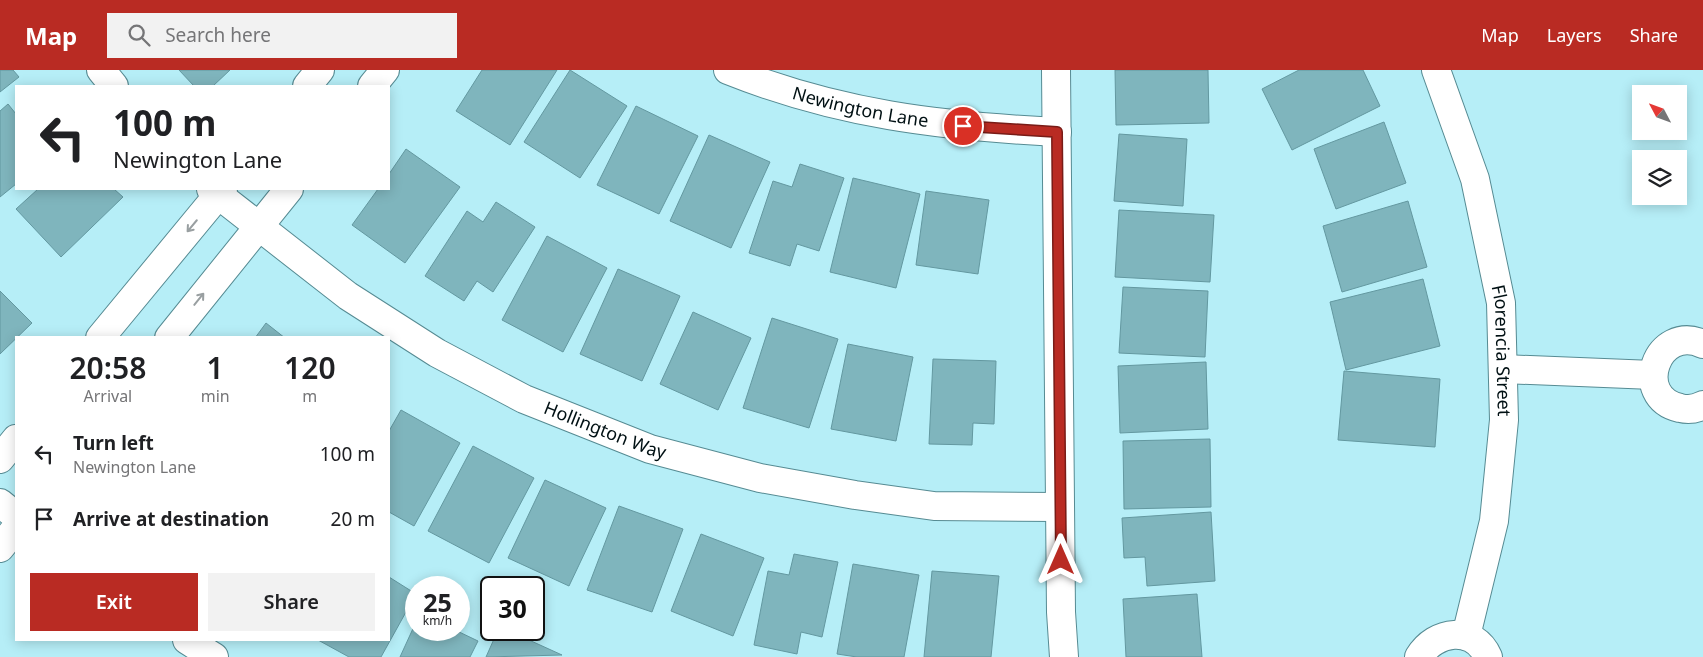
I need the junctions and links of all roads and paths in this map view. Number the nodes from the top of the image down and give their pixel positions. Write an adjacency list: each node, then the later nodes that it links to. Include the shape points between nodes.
1 (101, 70): 7 (street)
2 (320, 70): 8 (street)
3 (385, 70): 9 (street)
4 (728, 70): 10 (street, Newington Lane, via 822,102 897,118 980,128)
5 (1056, 70): 10 (street)
6 (1436, 70): 17 (street, Florencia Street, via 1475,179 1501,303)
7 (113, 85)
8 (308, 85)
9 (373, 85)
10 (1057, 132): 23 (street)
11 (288, 190): 13 (street)
12 (217, 191): 13 (street, Hollington Way); 14 (street, one-way to 14)
13 (258, 227): 15 (street, one-way to 13); 23 (street, Hollington Way, via 348,296 437,353 524,399 650,449 760,478 855,495 934,506)
14 (102, 336)
15 (171, 336)
16 (1703, 344): 18 (street, via 1688,340 1674,343 1655,361)
17 (1503, 369): 18 (street); 27 (street, Florencia Street, via 1504,420 1494,521)
18 (1653, 375): 19 (street, via 1655,388 1662,399 1674,407 1687,410)
19 (1703, 405)
20 (15, 440): 21 (street)
21 (0, 459)
22 (0, 502): 24 (street)
23 (1060, 507): 30 (street)
24 (15, 515)
25 (15, 529): 26 (street)
26 (0, 548)
27 (1466, 636): 31 (street, via 1451,634 1437,638 1425,647); 32 (street, via 1478,643)
28 (189, 641): 29 (street)
29 (214, 657)
30 (1064, 657)
31 (1419, 657)
32 (1488, 657)

